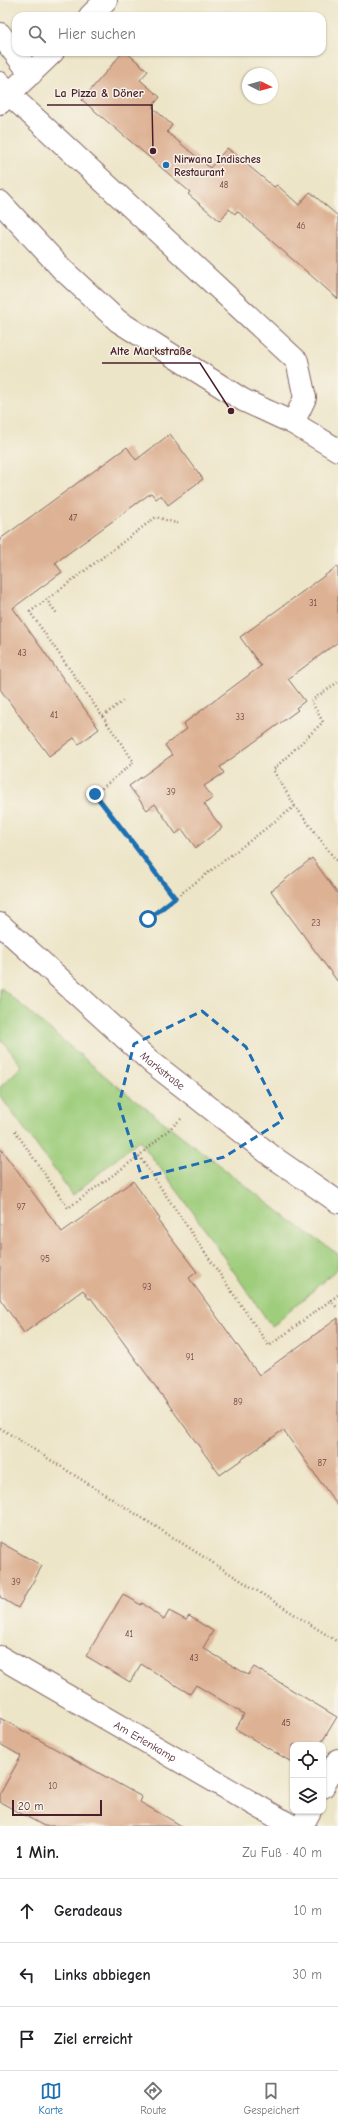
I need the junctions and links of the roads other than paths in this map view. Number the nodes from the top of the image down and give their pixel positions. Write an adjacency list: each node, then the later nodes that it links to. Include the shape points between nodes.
1 (106, 0): 2 (street)
2 (94, 12)
3 (0, 34): 4 (street)
4 (12, 49)
5 (17, 56): 7 (street)
6 (49, 56): 7 (street)
7 (31, 74): 8 (street)
8 (3, 93): 10 (street, via 297,361 305,398)
9 (0, 202): 10 (street, via 63,270 118,321 243,400)
10 (293, 423): 11 (street)
11 (338, 450)
12 (0, 924): 13 (street, Markstraße, via 150,1061 273,1157)
13 (338, 1202)
14 (0, 1656): 18 (street, Am Erlenkamp)
15 (338, 1760): 16 (street)
16 (326, 1782)
17 (308, 1814): 19 (street)
18 (292, 1826)
19 (302, 1826)

